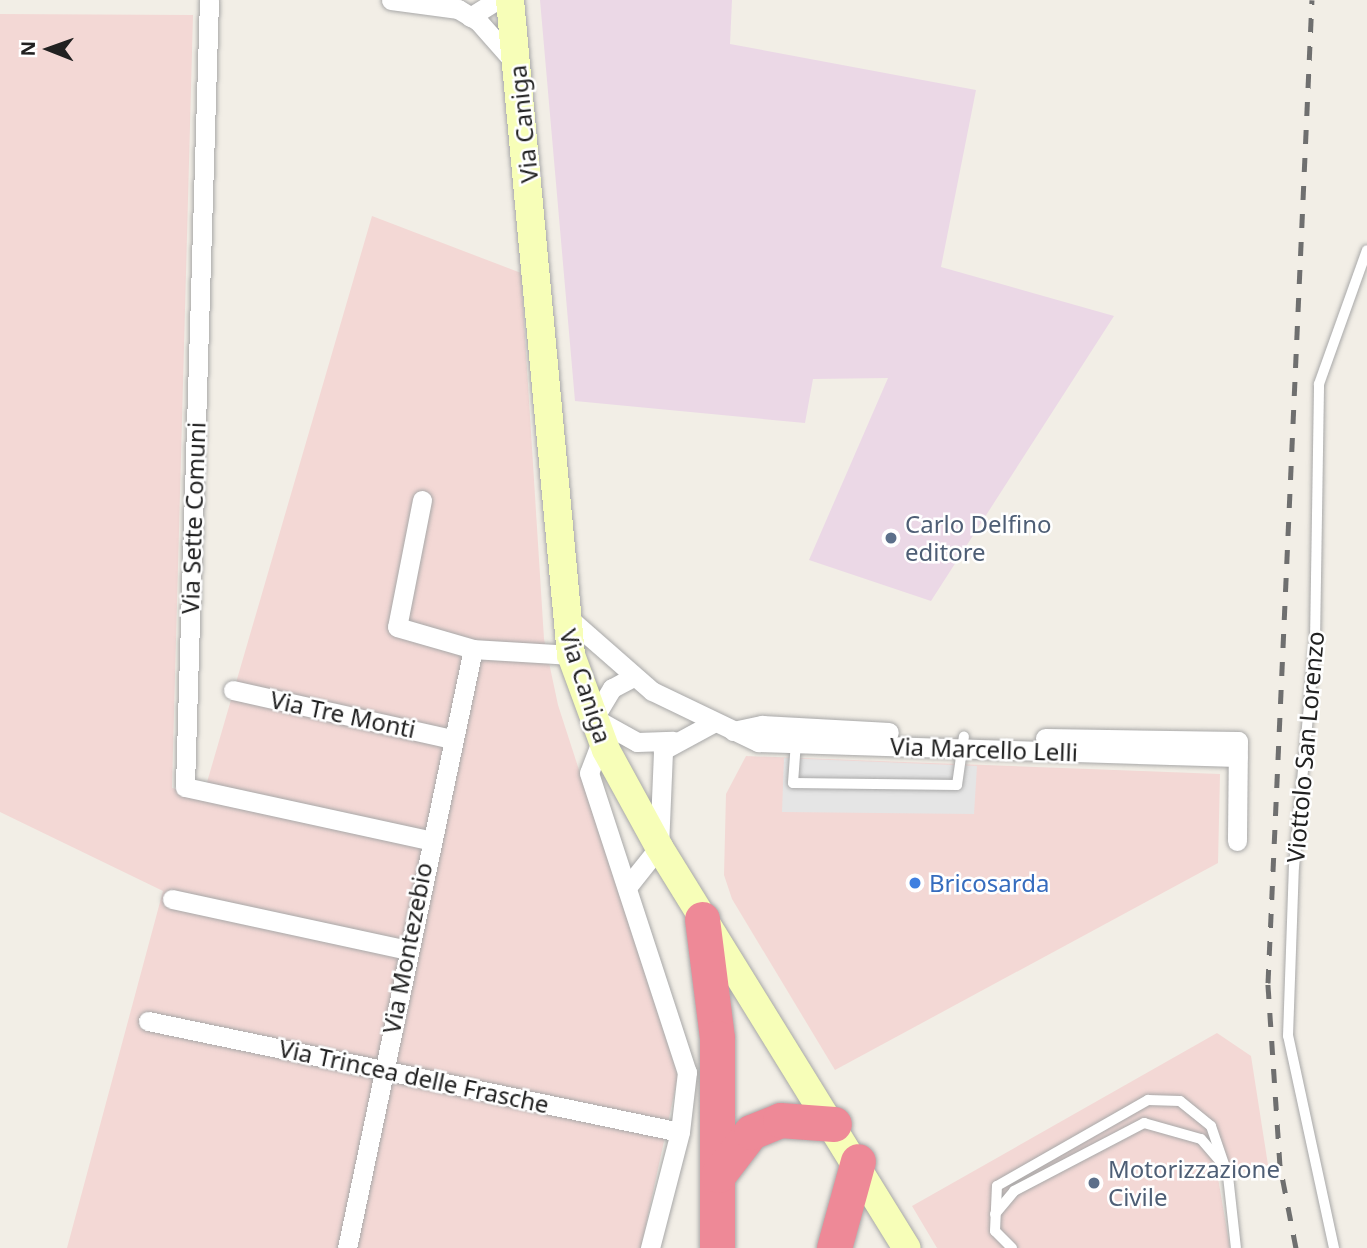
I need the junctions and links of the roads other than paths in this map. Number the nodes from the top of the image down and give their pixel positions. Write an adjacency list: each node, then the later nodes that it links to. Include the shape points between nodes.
1 (209, 0): 20 (street, Via Sette Comuni, via 185,787)
2 (391, 0): 5 (street)
3 (497, 0): 5 (street)
4 (510, 0): 6 (street, Via Caniga)
5 (470, 16): 6 (street)
6 (516, 64): 9 (street, Via Caniga)
7 (1367, 250): 42 (lane, Viottolo San Lorenzo, via 1319,384 1315,642 1293,880 1289,1036)
8 (422, 500): 10 (street, via 397,627)
9 (564, 613): 11 (street, Via Caniga); 12 (street, Via Marcello Lelli)
10 (473, 649): 11 (street); 17 (street, Via Montezebio)
11 (571, 655): 15 (street, Via Caniga)
12 (633, 677): 14 (street, Via Marcello Lelli); 15 (street, via 612,688)
13 (233, 690): 17 (street, Via Tre Monti)
14 (713, 723): 16 (street, Via Marcello Lelli, via 733,731); 18 (street)
15 (598, 729): 18 (street, via 637,742); 22 (street, Via Caniga); 23 (street, via 589,773)
16 (797, 735): 19 (street, Via Marcello Lelli); 19 (lane, via 793,783 957,785)
17 (453, 738): 20 (street, Via Montezebio)
18 (673, 741): 22 (street, via 663,750)
19 (963, 742): 21 (street, Via Marcello Lelli, via 1238,749)
20 (429, 840): 26 (street, Via Montezebio)
21 (1237, 841)
22 (659, 847): 23 (street); 25 (street, Via Caniga)
23 (628, 886): 30 (street, via 687,1072)
24 (172, 899): 26 (street)
25 (702, 919): 29 (street, Via Caniga); 32 (highway, via 713,969)
26 (407, 950): 28 (street, Via Montezebio)
27 (148, 1021): 28 (street, Via Trincea delle Frasche)
28 (383, 1068): 30 (street, Via Trincea delle Frasche); 35 (street, Via Montezebio)
29 (834, 1124): 31 (street, Via Caniga); 32 (highway, via 780,1120 751,1132)
30 (680, 1132): 36 (street)
31 (858, 1161): 38 (highway); 39 (street, Via Caniga)
32 (718, 1175): 37 (highway)
33 (1228, 1176): 34 (lane, via 1201,1139 1144,1123 1014,1191); 34 (lane, via 1211,1126 1180,1101 1148,1100 1009,1177 998,1186); 41 (lane)
34 (994, 1217): 40 (lane, via 995,1231)
35 (347, 1248)
36 (650, 1248)
37 (718, 1248)
38 (834, 1248)
39 (907, 1248)
40 (1012, 1248)
41 (1236, 1248)
42 (1334, 1248)

